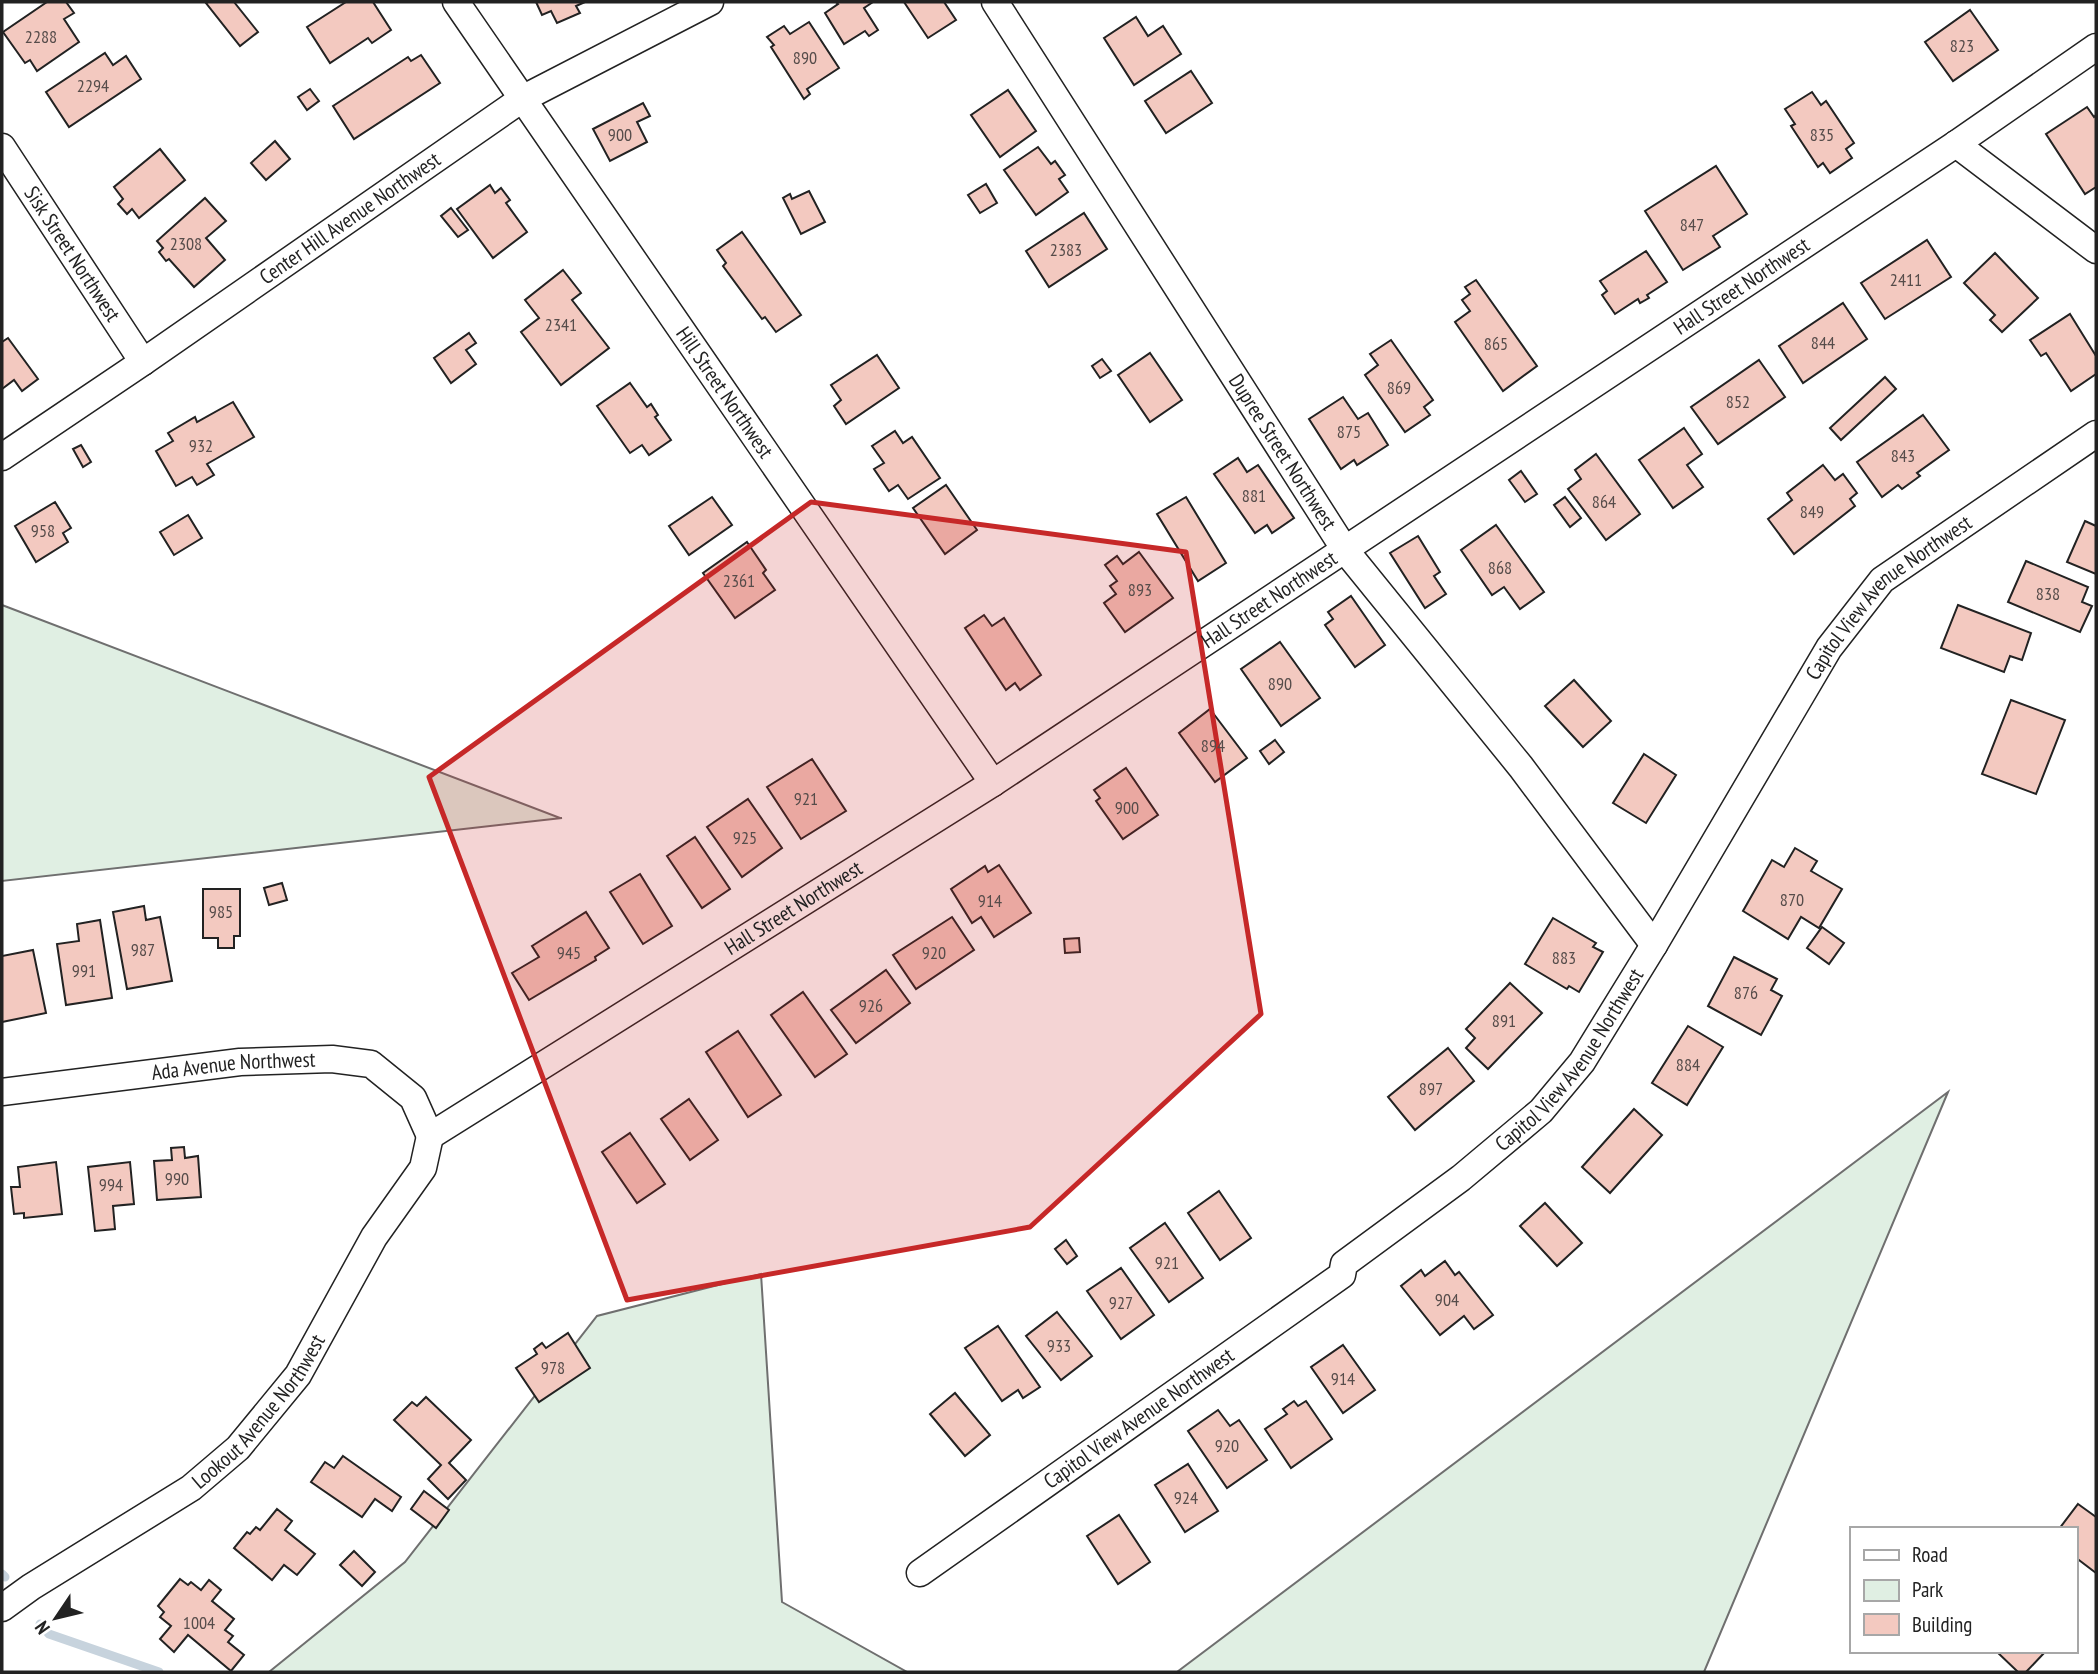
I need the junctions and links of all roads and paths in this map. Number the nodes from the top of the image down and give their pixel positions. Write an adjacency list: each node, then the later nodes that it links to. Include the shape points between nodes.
1 (456, 2): 5 (street, Hill Street Northwest)
2 (710, 2): 5 (street, Center Hill Avenue Northwest)
3 (995, 2): 12 (street, Dupree Street Northwest)
4 (2096, 47): 6 (street, Hall Street Northwest)
5 (523, 99): 9 (street, Center Hill Avenue Northwest); 13 (street, Hill Street Northwest)
6 (1956, 144): 8 (street); 12 (street, Hall Street Northwest)
7 (2, 147): 9 (street, Sisk Street Northwest)
8 (2096, 250)
9 (143, 362): 11 (street, Center Hill Avenue Northwest)
10 (2096, 434): 14 (street, Capitol View Avenue Northwest, via 1882,580 1829,648)
11 (2, 457)
12 (1345, 550): 13 (street, Hall Street Northwest); 14 (street, Dupree Street Northwest, via 1521,767)
13 (993, 783): 16 (street, Hall Street Northwest)
14 (1654, 945): 17 (street, Capitol View Avenue Northwest, via 1582,1062 1541,1111 1461,1178 1344,1264 1342,1275)
15 (2, 1092): 16 (street, Ada Avenue Northwest, via 240,1062 332,1059 371,1064 413,1098)
16 (430, 1136): 18 (street, Lookout Avenue Northwest, via 423,1167 374,1237 298,1375 239,1448 191,1488)
17 (920, 1573)
18 (2, 1608)

